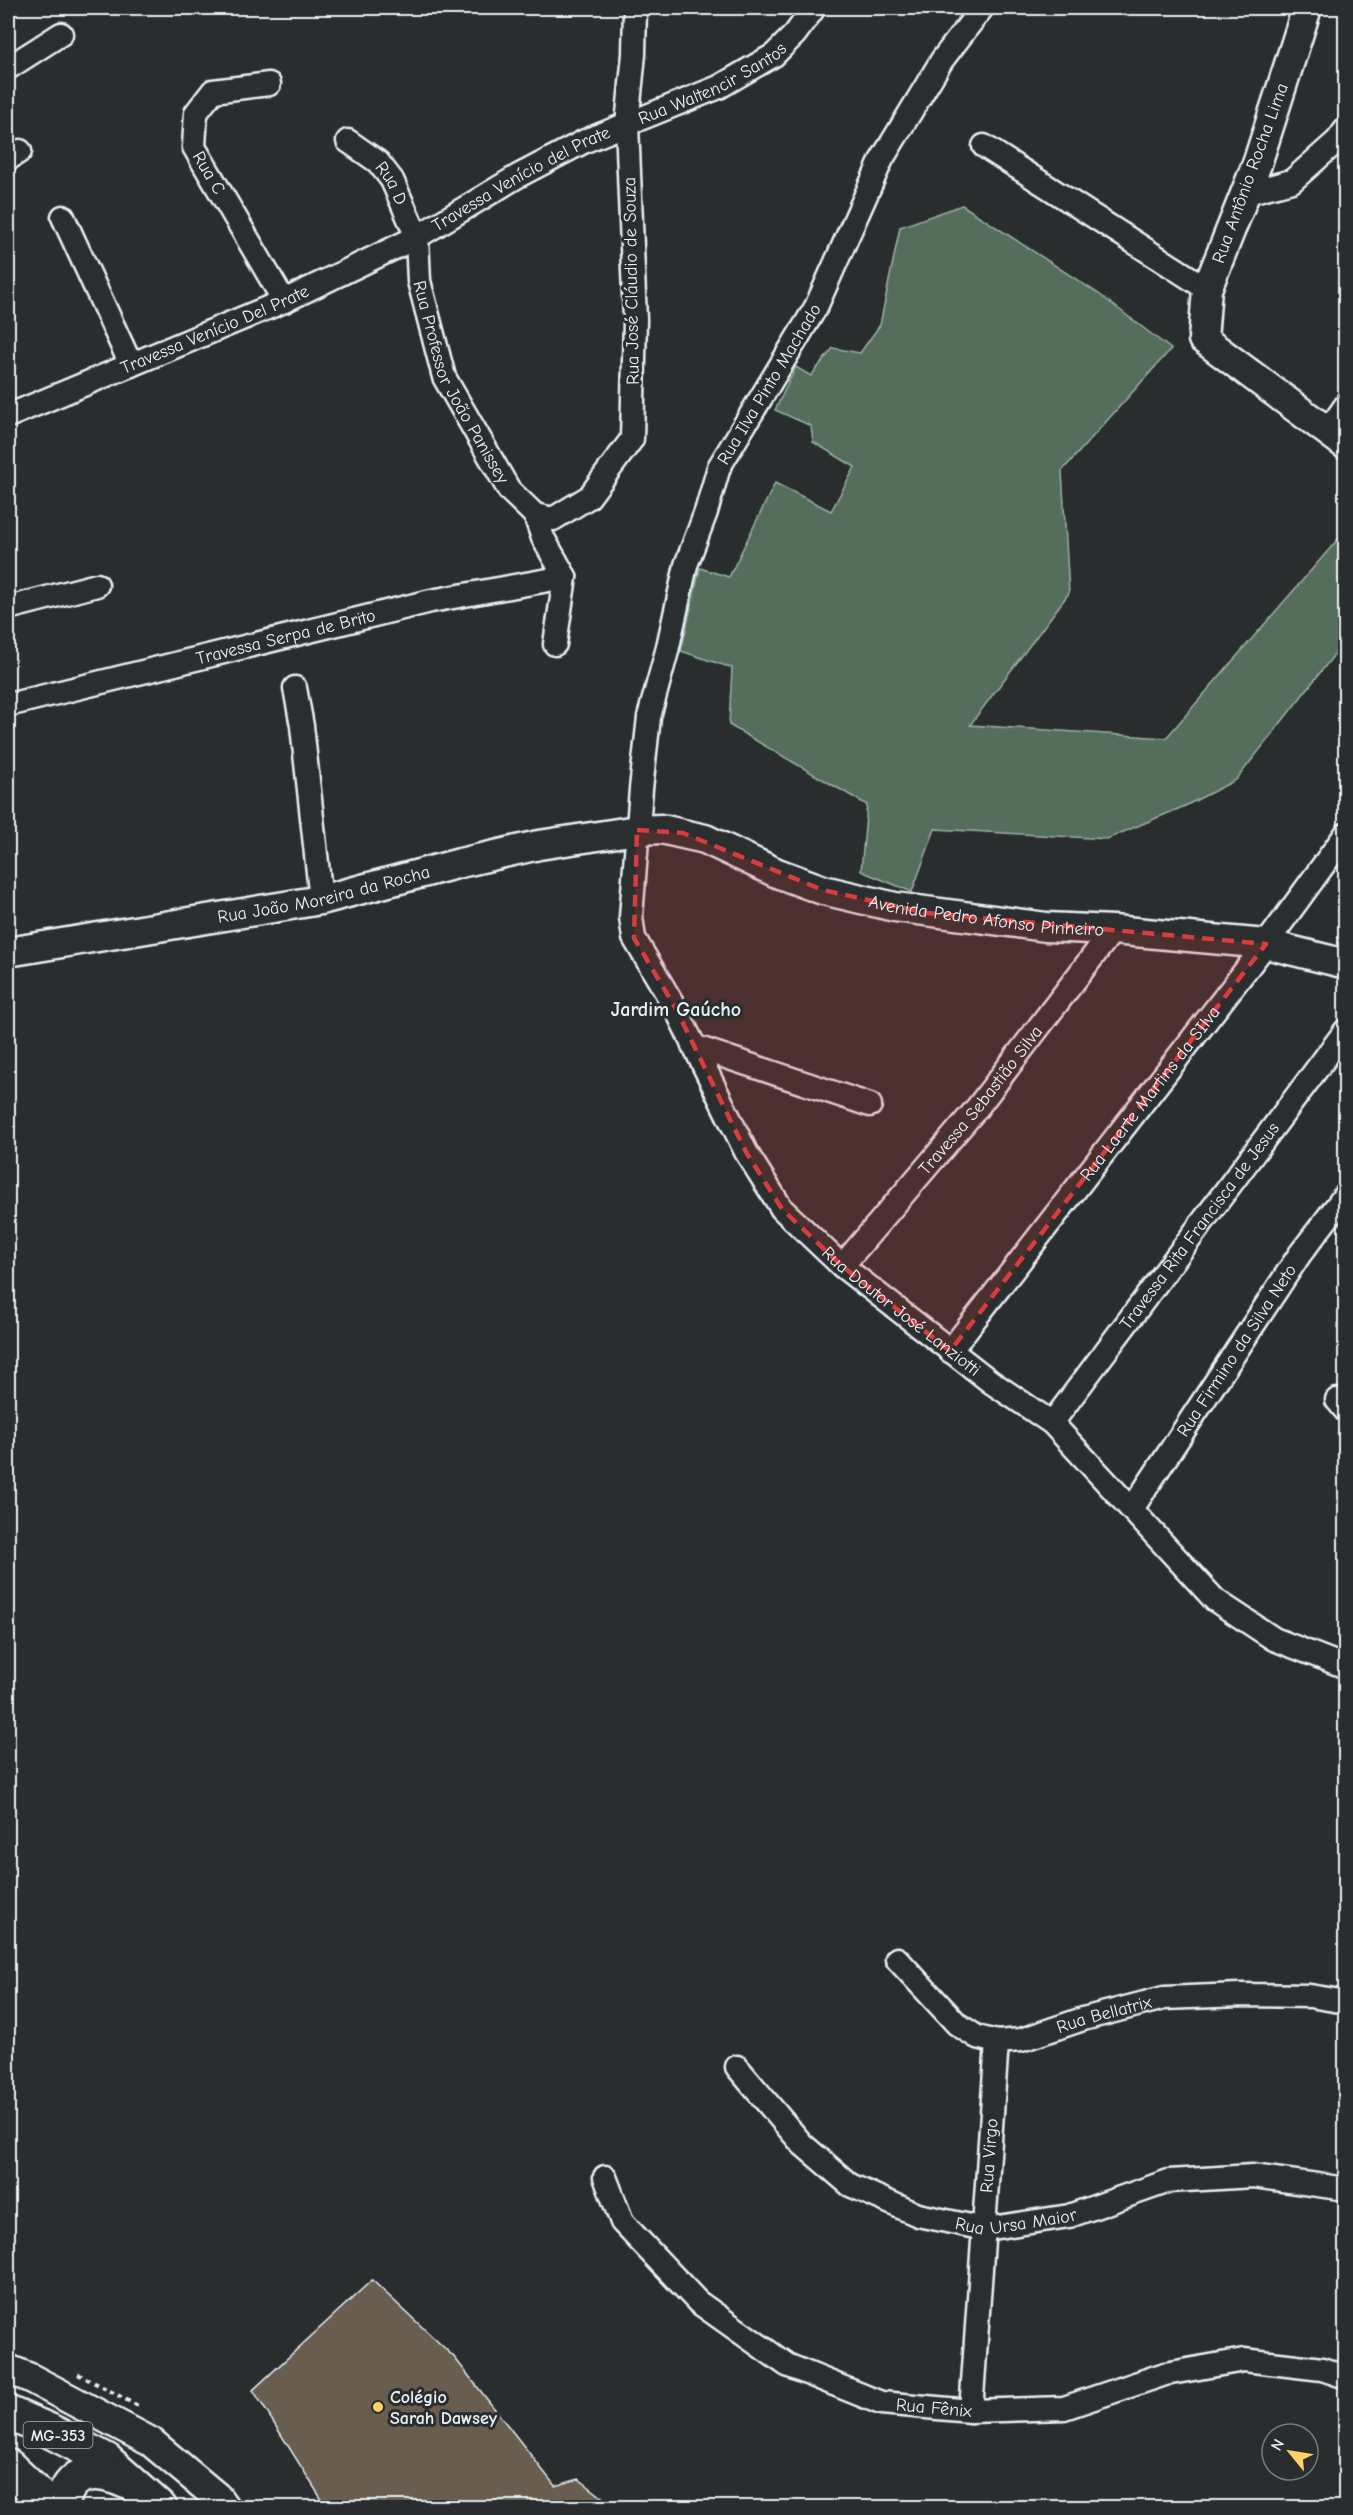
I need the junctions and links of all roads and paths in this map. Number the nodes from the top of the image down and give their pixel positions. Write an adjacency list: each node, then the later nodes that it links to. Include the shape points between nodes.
1 (635, 8): 8 (street, Rua José Cláudio de Souza)
2 (814, 8): 8 (street, Rua Waltencir Santos, via 774,55 719,87)
3 (982, 8): 28 (street, Rua Ilva Pinto Machado, via 942,60 882,159 816,307 718,467 686,565 649,717)
4 (1307, 8): 12 (street, Rua Antônio Rocha Lima)
5 (61, 34): 6 (street)
6 (8, 68)
7 (269, 84): 16 (street, Rua C, via 213,91 196,113 194,147)
8 (627, 124): 14 (street, Travessa Venício del Prate, via 518,176); 21 (street, Rua José Cláudio de Souza, via 635,320 632,439 590,497)
9 (1346, 129): 12 (street, via 1292,181)
10 (348, 141): 14 (street, Rua D, via 378,162 392,180)
11 (984, 146): 15 (street)
12 (1246, 193): 15 (street, Rua Antônio Rocha Lima)
13 (63, 217): 17 (street)
14 (417, 237): 16 (street, Travessa Venício Del Prate); 21 (street, Rua Professor João Panissey, via 418,281 444,377 509,490)
15 (1207, 289): 20 (street, Rua Antônio Rocha Lima, via 1203,339)
16 (284, 302): 17 (street, Travessa Venício Del Prate)
17 (132, 365): 19 (street, Travessa Venício Del Prate)
18 (1346, 405): 20 (street)
19 (8, 416)
20 (1336, 438)
21 (544, 517): 22 (street, Rua Professor João Panissey, via 543,538)
22 (565, 577): 25 (street); 27 (street, Travessa Serpa de Brito, via 431,600)
23 (97, 585): 24 (street)
24 (8, 608)
25 (555, 644)
26 (295, 688): 30 (street)
27 (8, 705)
28 (637, 830): 30 (street, Rua João Moreira da Rocha, via 471,860); 31 (street, Avenida Pedro Afonso Pinheiro, via 661,829 705,839 822,890 895,907 1046,927); 36 (street, Rua Doutor José Lanziotti, via 631,917 634,938)
29 (1346, 834): 32 (street, Rua Laerte Martins da SIlva)
30 (321, 900): 33 (street, Rua João Moreira da Rocha)
31 (1113, 930): 32 (street, Avenida Pedro Afonso Pinheiro); 39 (street, Travessa Sebastião Silva, via 977,1108)
32 (1266, 944): 34 (street, Avenida Pedro Afonso Pinheiro); 40 (street, Rua Laerte Martins da SIlva)
33 (8, 952)
34 (1346, 964)
35 (1346, 1030): 41 (street, Travessa Rita Francisca de Jesus)
36 (693, 1046): 37 (street); 39 (street, Rua Doutor José Lanziotti, via 746,1152 782,1209)
37 (870, 1105)
38 (1346, 1194): 42 (street, Rua Firmino da Silva Neto, via 1300,1254)
39 (842, 1266): 40 (street, Rua Doutor José Lanziotti)
40 (950, 1351): 41 (street, Rua Doutor José Lanziotti)
41 (1052, 1423): 42 (street, Rua Doutor José Lanziotti)
42 (1132, 1509): 43 (street, Rua Doutor José Lanziotti, via 1215,1600 1274,1639)
43 (1346, 1667)
44 (897, 1959): 46 (street, Rua Bellatrix, via 957,2024 977,2037)
45 (1346, 2002): 46 (street, Rua Bellatrix, via 1310,1996 1164,1998 1021,2040)
46 (997, 2042): 50 (street, Rua Virgo)
47 (737, 2067): 50 (street, Rua Ursa Maior, via 802,2144 850,2185 918,2215)
48 (605, 2177): 53 (street, Rua Fênix, via 622,2222 698,2302 787,2365 881,2403)
49 (1346, 2189): 50 (street, Rua Ursa Maior, via 1253,2176 1169,2181 1069,2216)
50 (984, 2229): 53 (street, Rua Virgo)
51 (8, 2369): 60 (street, via 151,2442)
52 (1346, 2377): 53 (street, Rua Fênix, via 1322,2368 1244,2360 1165,2374 1064,2408)
53 (971, 2411)
54 (8, 2413): 56 (main road, MG-353, via 106,2460)
55 (8, 2466): 57 (main road, MG-353)
56 (134, 2485): 58 (main road, via 111,2474 86,2473 69,2488); 59 (main road, MG-353)
57 (52, 2508)
58 (62, 2508)
59 (160, 2508)
60 (225, 2508)

